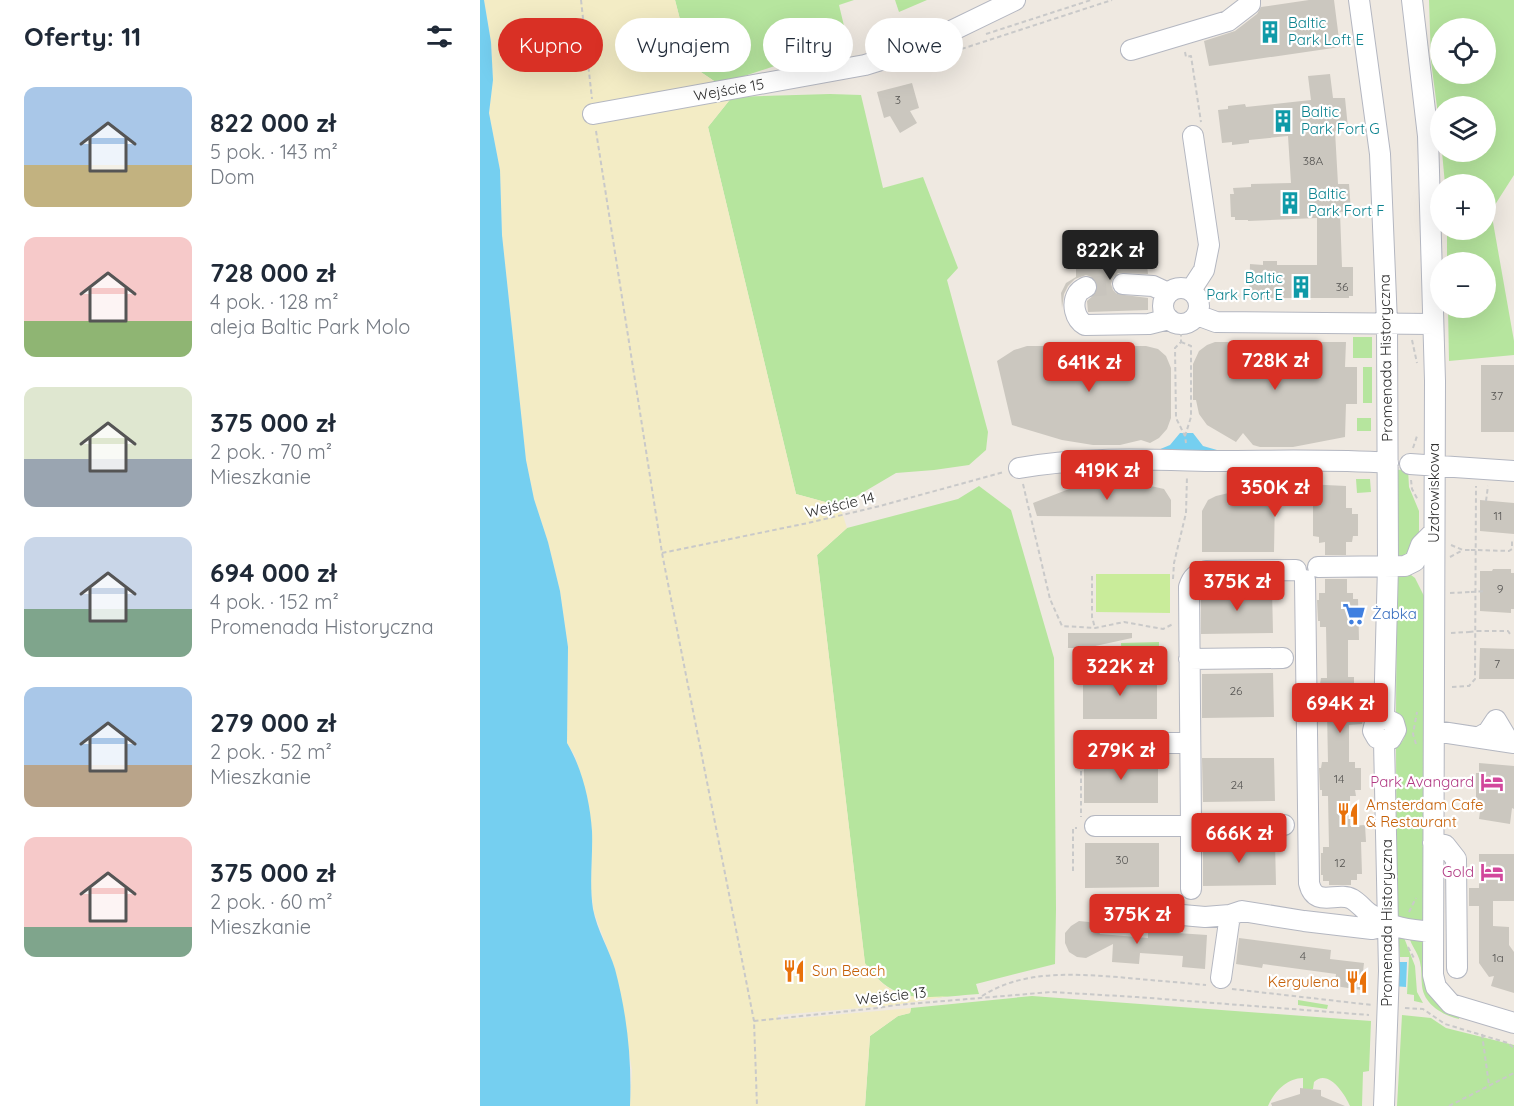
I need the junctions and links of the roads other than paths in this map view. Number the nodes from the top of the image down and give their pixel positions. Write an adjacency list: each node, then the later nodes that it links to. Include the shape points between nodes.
1 (1015, 0): 6 (street, Wejście 15, via 910,51 865,65)
2 (1250, 0): 5 (street, via 1228,21)
3 (1359, 0): 12 (street, Promenada Historyczna, via 1380,154)
4 (1412, 0): 13 (street, Uzdrowiskowa, via 1428,136)
5 (1131, 50)
6 (593, 114)
7 (1198, 133): 10 (street, via 1209,245 1204,270)
8 (1123, 284): 11 (street, via 1153,286)
9 (1086, 287): 14 (street, via 1078,294 1075,307 1076,317 1085,325)
10 (1191, 290): 11 (street, via 1176,288); 14 (street, via 1200,305)
11 (1168, 293): 14 (street, via 1163,303 1165,315)
12 (1387, 323): 13 (street); 14 (street); 15 (street, Promenada Historyczna)
13 (1433, 324): 17 (street, Uzdrowiskowa)
14 (1182, 325)
15 (1388, 463): 18 (street, via 1187,460 1058,462); 21 (street, Promenada Historyczna)
16 (1410, 464): 17 (street)
17 (1435, 466): 19 (street); 20 (street, Uzdrowiskowa)
18 (1019, 468)
19 (1514, 471)
20 (1440, 538): 21 (street, via 1421,545 1415,561); 23 (street, Uzdrowiskowa)
21 (1396, 566): 22 (street); 23 (street, via 1416,573 1421,585); 38 (street, Promenada Historyczna, via 1384,718 1373,727 1377,738 1384,741)
22 (1306, 572): 25 (street, via 1196,574 1189,587); 38 (street, via 1309,883 1315,895 1351,898)
23 (1440, 594): 26 (street, Uzdrowiskowa)
24 (1283, 658): 25 (street)
25 (1189, 659): 29 (street)
26 (1435, 731): 27 (street); 34 (street, Uzdrowiskowa)
27 (1479, 737): 28 (street); 28 (street, via 1488,732 1497,714)
28 (1511, 742)
29 (1190, 743): 30 (street); 33 (street)
30 (1087, 746)
31 (1284, 825): 33 (street)
32 (1095, 826): 33 (street)
33 (1191, 826): 35 (street)
34 (1433, 843): 39 (street, Uzdrowiskowa); 40 (street, via 1445,845 1456,859)
35 (1191, 889)
36 (1113, 914): 37 (street)
37 (1230, 915): 38 (street, via 1242,911 1372,928); 42 (street)
38 (1389, 925): 39 (street, via 1406,930); 44 (street, Promenada Historyczna)
39 (1433, 925): 40 (street); 43 (street, Uzdrowiskowa, via 1436,987 1451,1004)
40 (1457, 928): 41 (street)
41 (1457, 968)
42 (1221, 984)
43 (1514, 1023)
44 (1384, 1106)

